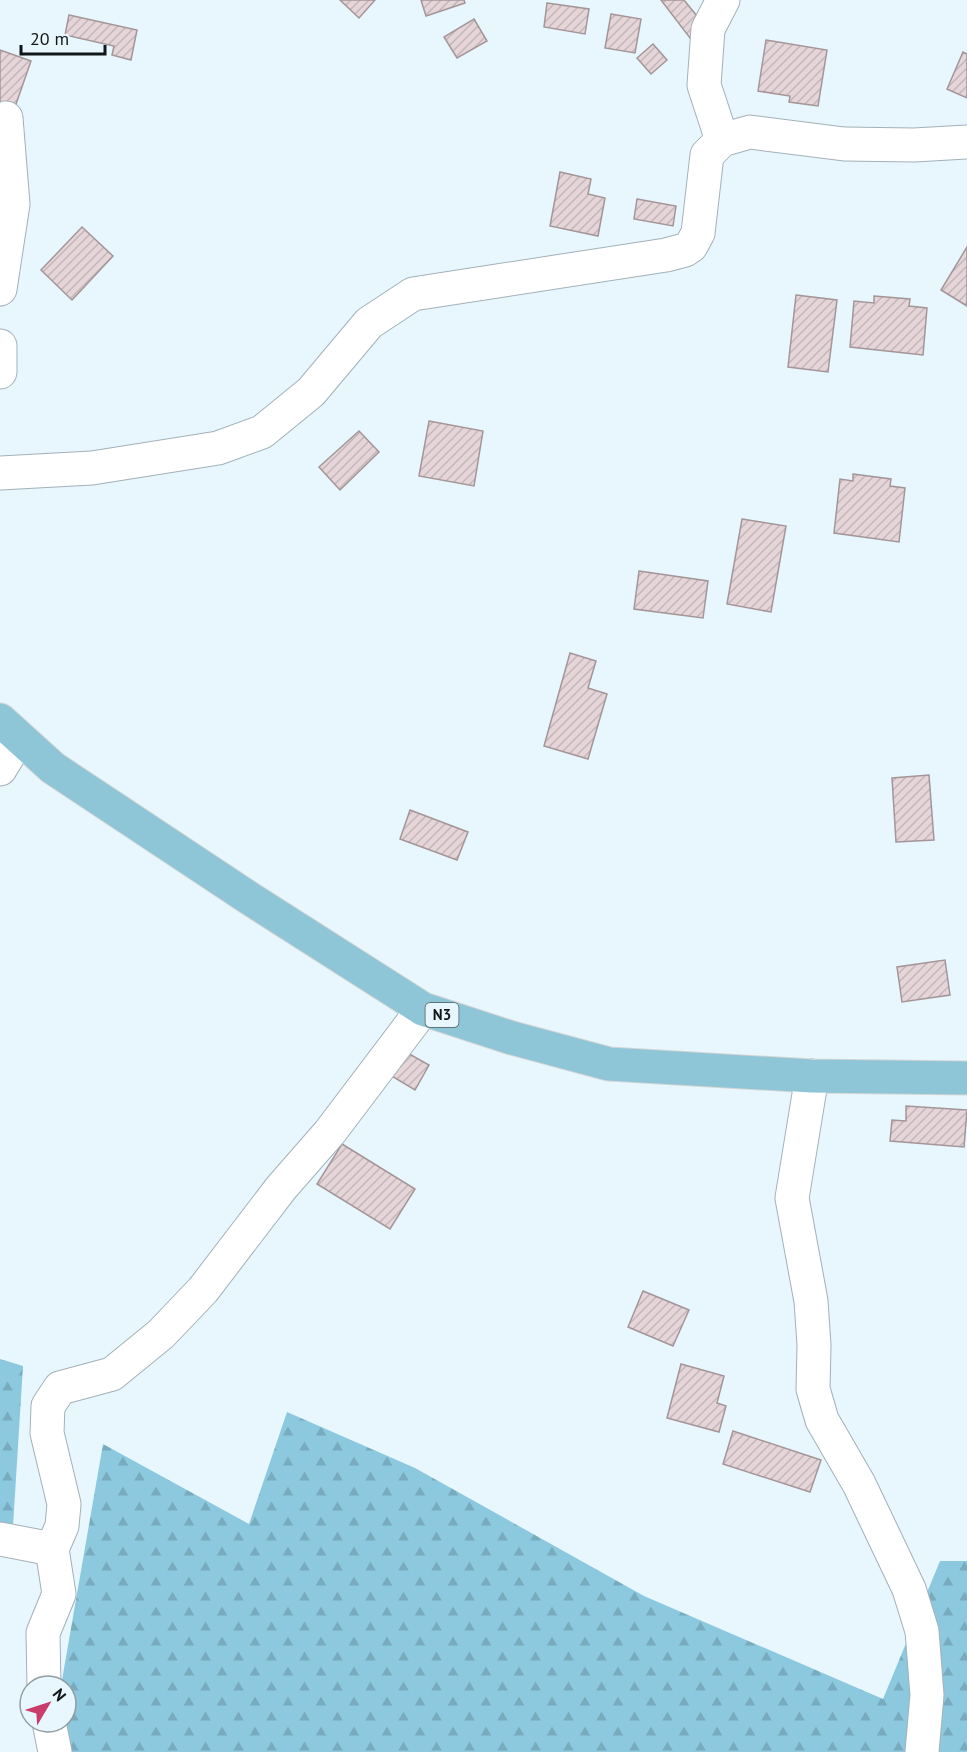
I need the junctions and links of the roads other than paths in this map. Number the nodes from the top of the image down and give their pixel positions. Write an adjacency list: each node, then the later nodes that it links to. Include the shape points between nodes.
1 (723, 0): 3 (street, via 708,29 704,85)
2 (6, 118): 5 (street, via 13,204)
3 (722, 140): 4 (street, via 750,132 844,144 914,146); 8 (street, via 707,155 698,233 684,250 413,294 369,323 311,392 262,432 218,448 92,468)
4 (965, 140)
5 (0, 289)
6 (0, 346): 7 (street)
7 (0, 372)
8 (0, 472)
9 (10, 729): 10 (street); 11 (main road, N3, via 53,768)
10 (0, 769)
11 (423, 1009): 12 (main road, N3, via 609,1064); 15 (street, via 203,1290 161,1334 112,1374 60,1388 48,1406 47,1433 64,1504 63,1526)
12 (812, 1076): 13 (main road, N3); 19 (street, via 792,1198 811,1301 813,1389 822,1420 860,1484 909,1589 922,1631 927,1695)
13 (967, 1078)
14 (0, 1539): 15 (street)
15 (52, 1549): 16 (street, via 59,1594 43,1633)
16 (44, 1674)
17 (51, 1734): 18 (street)
18 (55, 1752)
19 (922, 1752)

